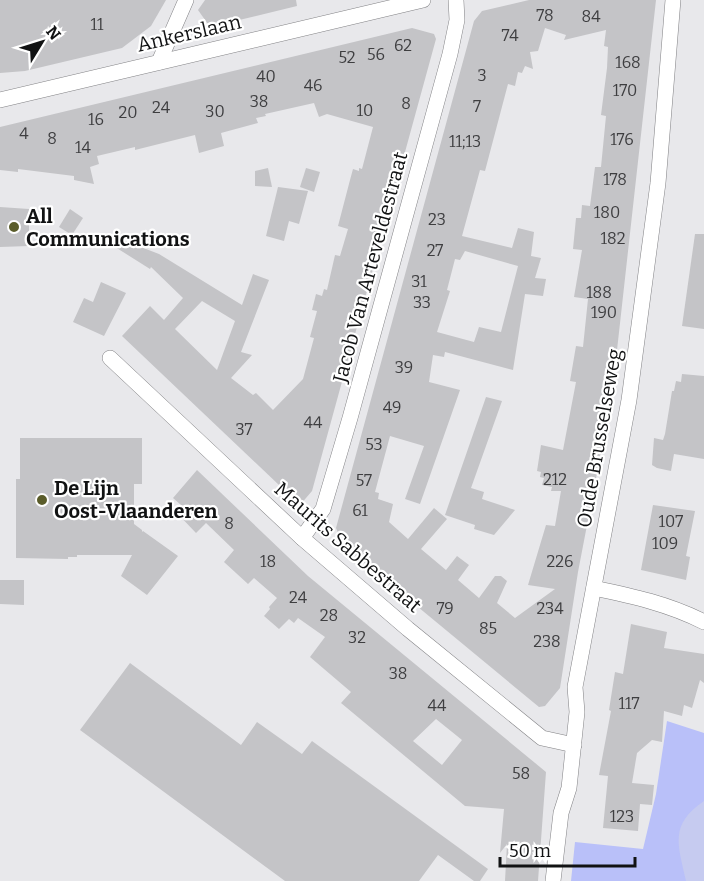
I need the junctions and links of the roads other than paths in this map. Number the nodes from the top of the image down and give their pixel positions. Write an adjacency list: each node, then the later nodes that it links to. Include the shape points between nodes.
1 (186, 0): 5 (street)
2 (423, 0): 5 (street, Ankerslaan)
3 (456, 0): 8 (street, Jacob Van Arteveldestraat, via 457,20 450,54 350,418 323,510)
4 (673, 0): 9 (street, Oude Brusselseweg, via 657,183 629,400)
5 (159, 62): 6 (street, Ankerslaan)
6 (0, 100)
7 (110, 358): 8 (street, Maurits Sabbestraat)
8 (302, 538): 11 (street, Maurits Sabbestraat, via 542,738)
9 (594, 588): 10 (street, via 645,599); 11 (street, Oude Brusselseweg, via 575,687)
10 (704, 622)
11 (574, 745): 12 (street, Oude Brusselseweg)
12 (553, 881)

